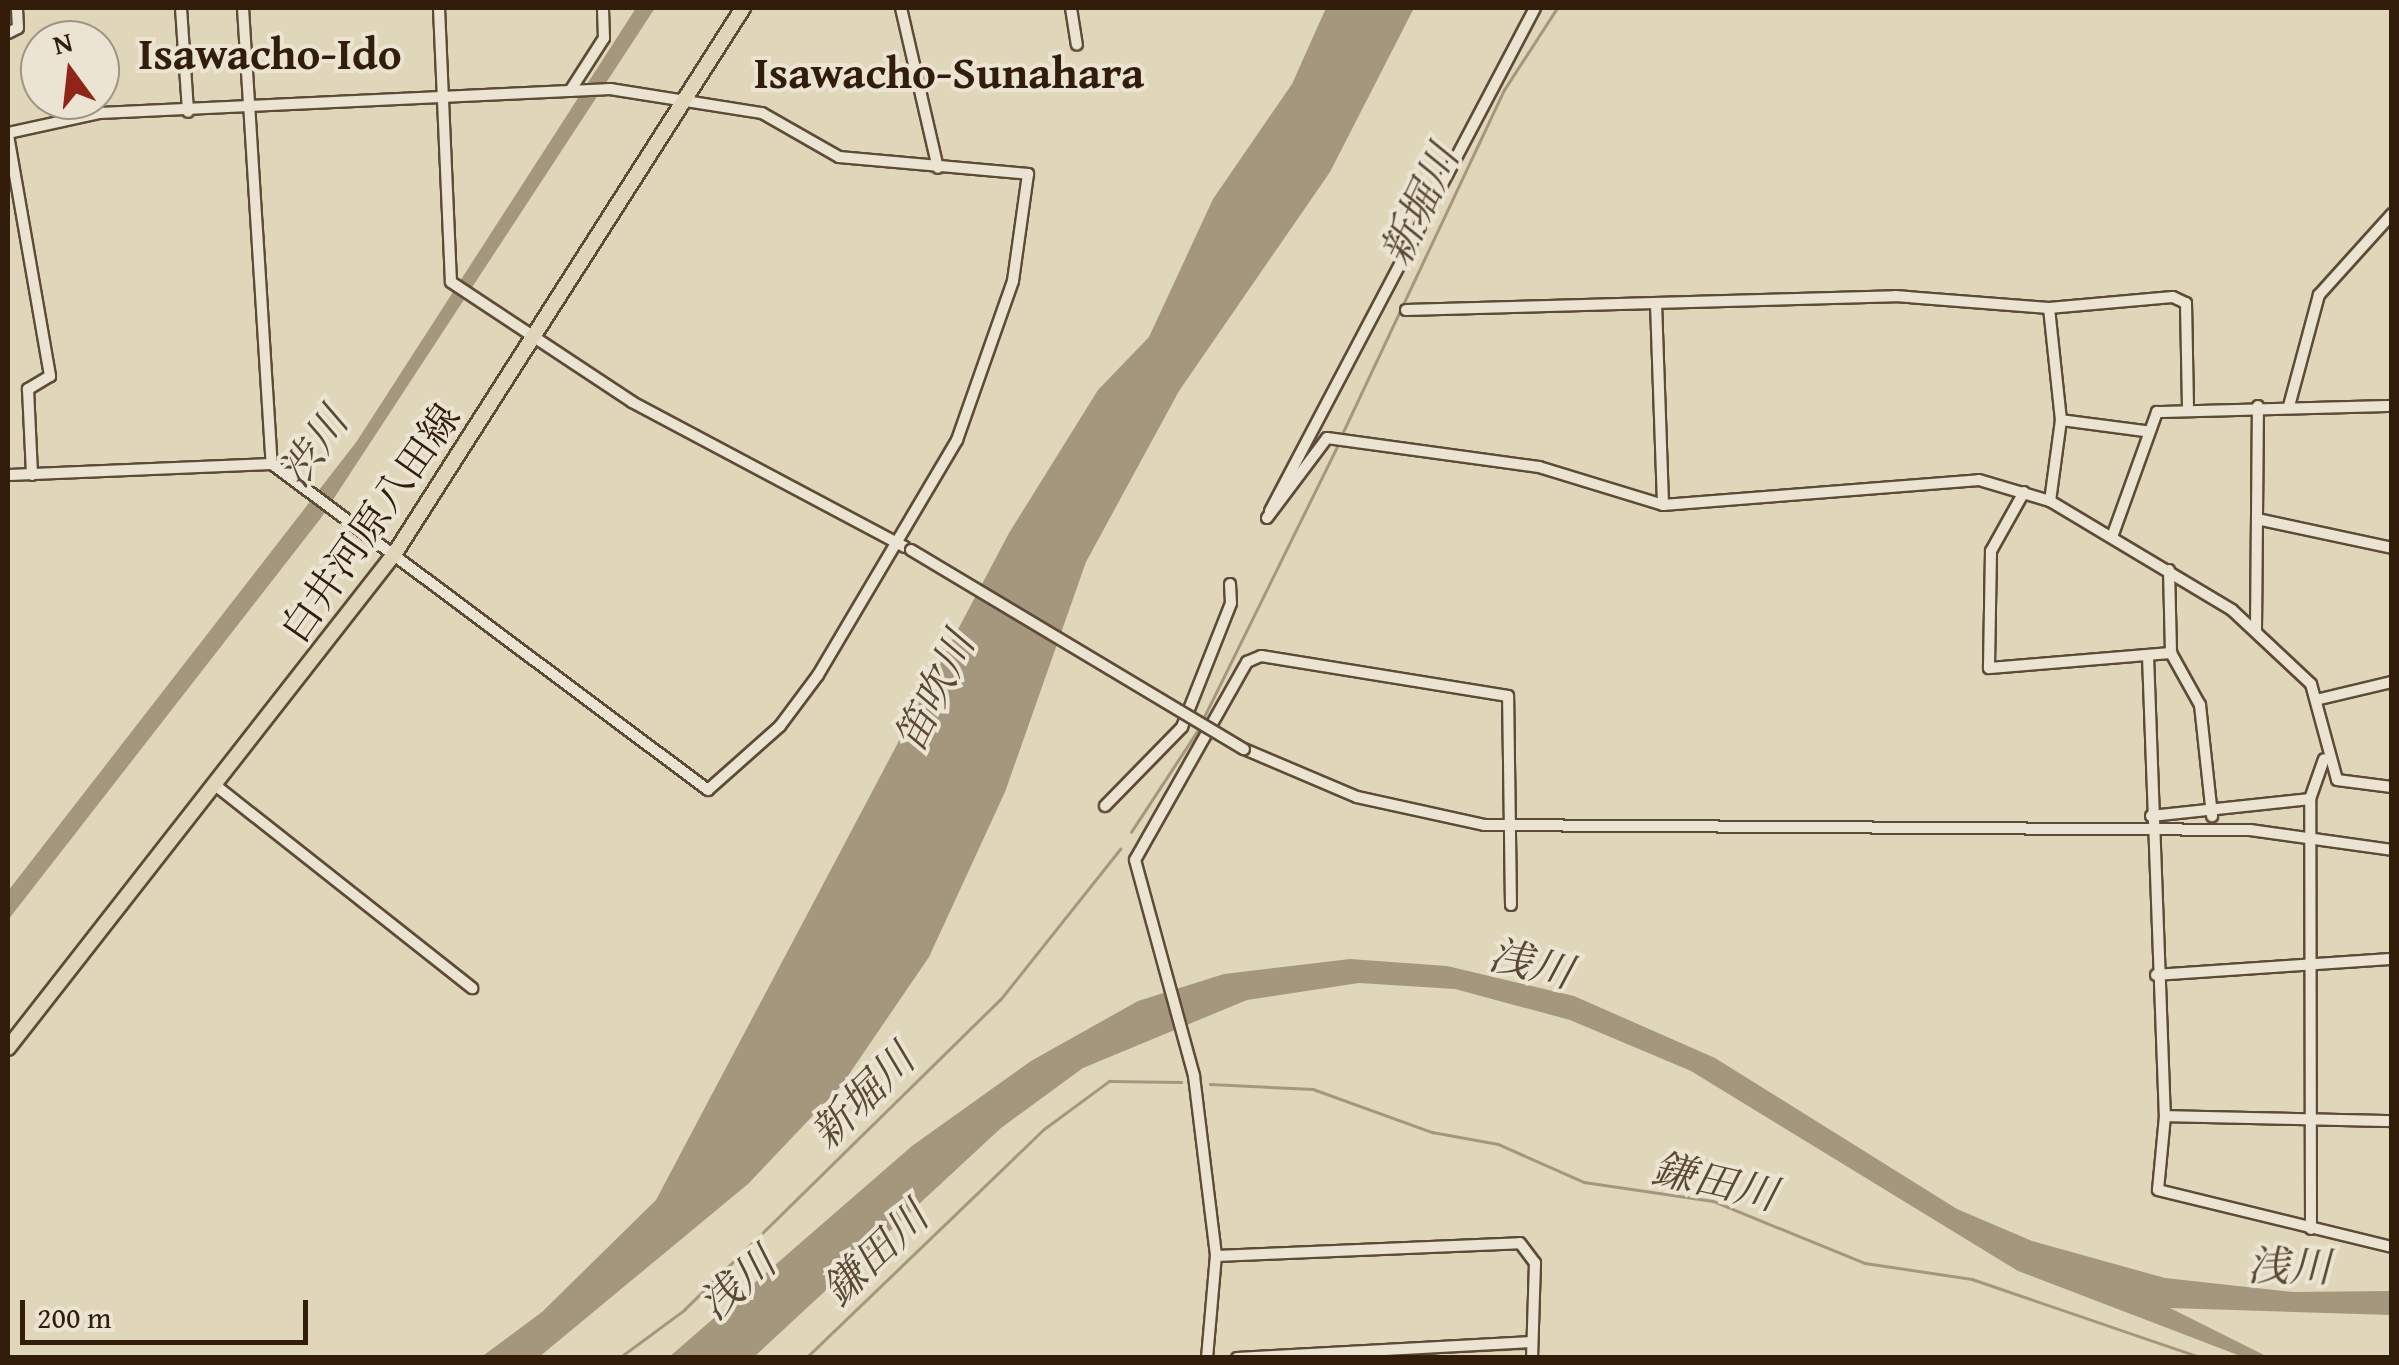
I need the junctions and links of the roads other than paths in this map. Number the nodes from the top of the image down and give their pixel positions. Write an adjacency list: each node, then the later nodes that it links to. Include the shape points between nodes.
1 (17, 8): 10 (street, via 18,28)
2 (182, 8): 15 (street)
3 (243, 8): 16 (street)
4 (439, 8): 13 (street)
5 (602, 8): 12 (street, via 604,38)
6 (743, 8): 14 (main road, 白井河原八田線)
7 (901, 8): 19 (street)
8 (1071, 8): 11 (street)
9 (1535, 8): 36 (street, via 1268,515 1327,438 1539,467)
10 (8, 32)
11 (1077, 46)
12 (574, 91): 13 (street); 14 (street, via 610,89)
13 (444, 98): 16 (street); 24 (street, via 451,282)
14 (688, 102): 19 (street, via 762,113 840,157); 24 (main road, 白井河原八田線)
15 (188, 112): 16 (street); 17 (street, via 100,113)
16 (249, 112): 31 (street)
17 (8, 134): 18 (street)
18 (8, 149): 33 (street, via 50,376 28,390)
19 (938, 168): 39 (street, via 1028,174 1023,237 994,354)
20 (2392, 214): 27 (street, via 2313,306)
21 (1656, 303): 22 (street, via 1895,296); 23 (street); 36 (street)
22 (2049, 308): 25 (street, via 2173,297 2186,304); 29 (street)
23 (1406, 310)
24 (536, 339): 39 (street, via 675,426); 41 (main road, 白井河原八田線)
25 (2188, 406): 26 (street); 30 (street, via 2158,412)
26 (2258, 406): 27 (street); 37 (street)
27 (2289, 406): 28 (street)
28 (2392, 406)
29 (2061, 420): 30 (street); 35 (street)
30 (2145, 431): 38 (street)
31 (272, 464): 33 (street); 41 (street)
32 (8, 475): 33 (street)
33 (32, 476)
34 (2024, 492): 35 (street); 36 (street, via 1944,481); 46 (street, via 1991,551 1989,668)
35 (2050, 501): 38 (street)
36 (1663, 506)
37 (2257, 520): 40 (street); 44 (street)
38 (2112, 537): 42 (street)
39 (906, 548): 41 (street, via 789,716 708,790); 56 (street, bridge, via 1244,748 1358,798)
40 (2392, 548)
41 (395, 553): 50 (main road, 白井河原八田線)
42 (2168, 570): 44 (street); 45 (street)
43 (1230, 584): 53 (street, via 1231,603 1182,728)
44 (2256, 631): 48 (street)
45 (2171, 653): 46 (street); 55 (street, via 2200,705)
46 (2148, 656): 54 (street)
47 (2392, 682): 48 (street)
48 (2320, 699): 49 (street)
49 (2324, 758): 51 (street, via 2337,780); 52 (street)
50 (215, 785): 64 (street); 65 (main road, 白井河原八田線)
51 (2392, 787)
52 (2310, 799): 55 (street); 58 (street)
53 (1105, 806)
54 (2151, 816): 55 (street); 57 (street)
55 (2212, 816)
56 (1510, 826): 57 (street); 60 (street); 71 (street, via 1504,692 1252,656 1136,851 1181,1026)
57 (2153, 830): 58 (street); 63 (street)
58 (2310, 834): 59 (street); 62 (street)
59 (2392, 850)
60 (1512, 904)
61 (2392, 960): 62 (street)
62 (2314, 965): 63 (street); 68 (street)
63 (2156, 975): 66 (street)
64 (472, 988)
65 (8, 1048)
66 (2165, 1116): 68 (street); 69 (street, via 2158,1190)
67 (2392, 1121): 68 (street)
68 (2312, 1125): 69 (street)
69 (2311, 1229): 70 (street)
70 (2392, 1248)
71 (1216, 1256): 72 (street, via 1516,1242 1535,1263); 73 (street)
72 (1532, 1342): 74 (street); 75 (street)
73 (1207, 1358)
74 (1237, 1358)
75 (1532, 1358)

